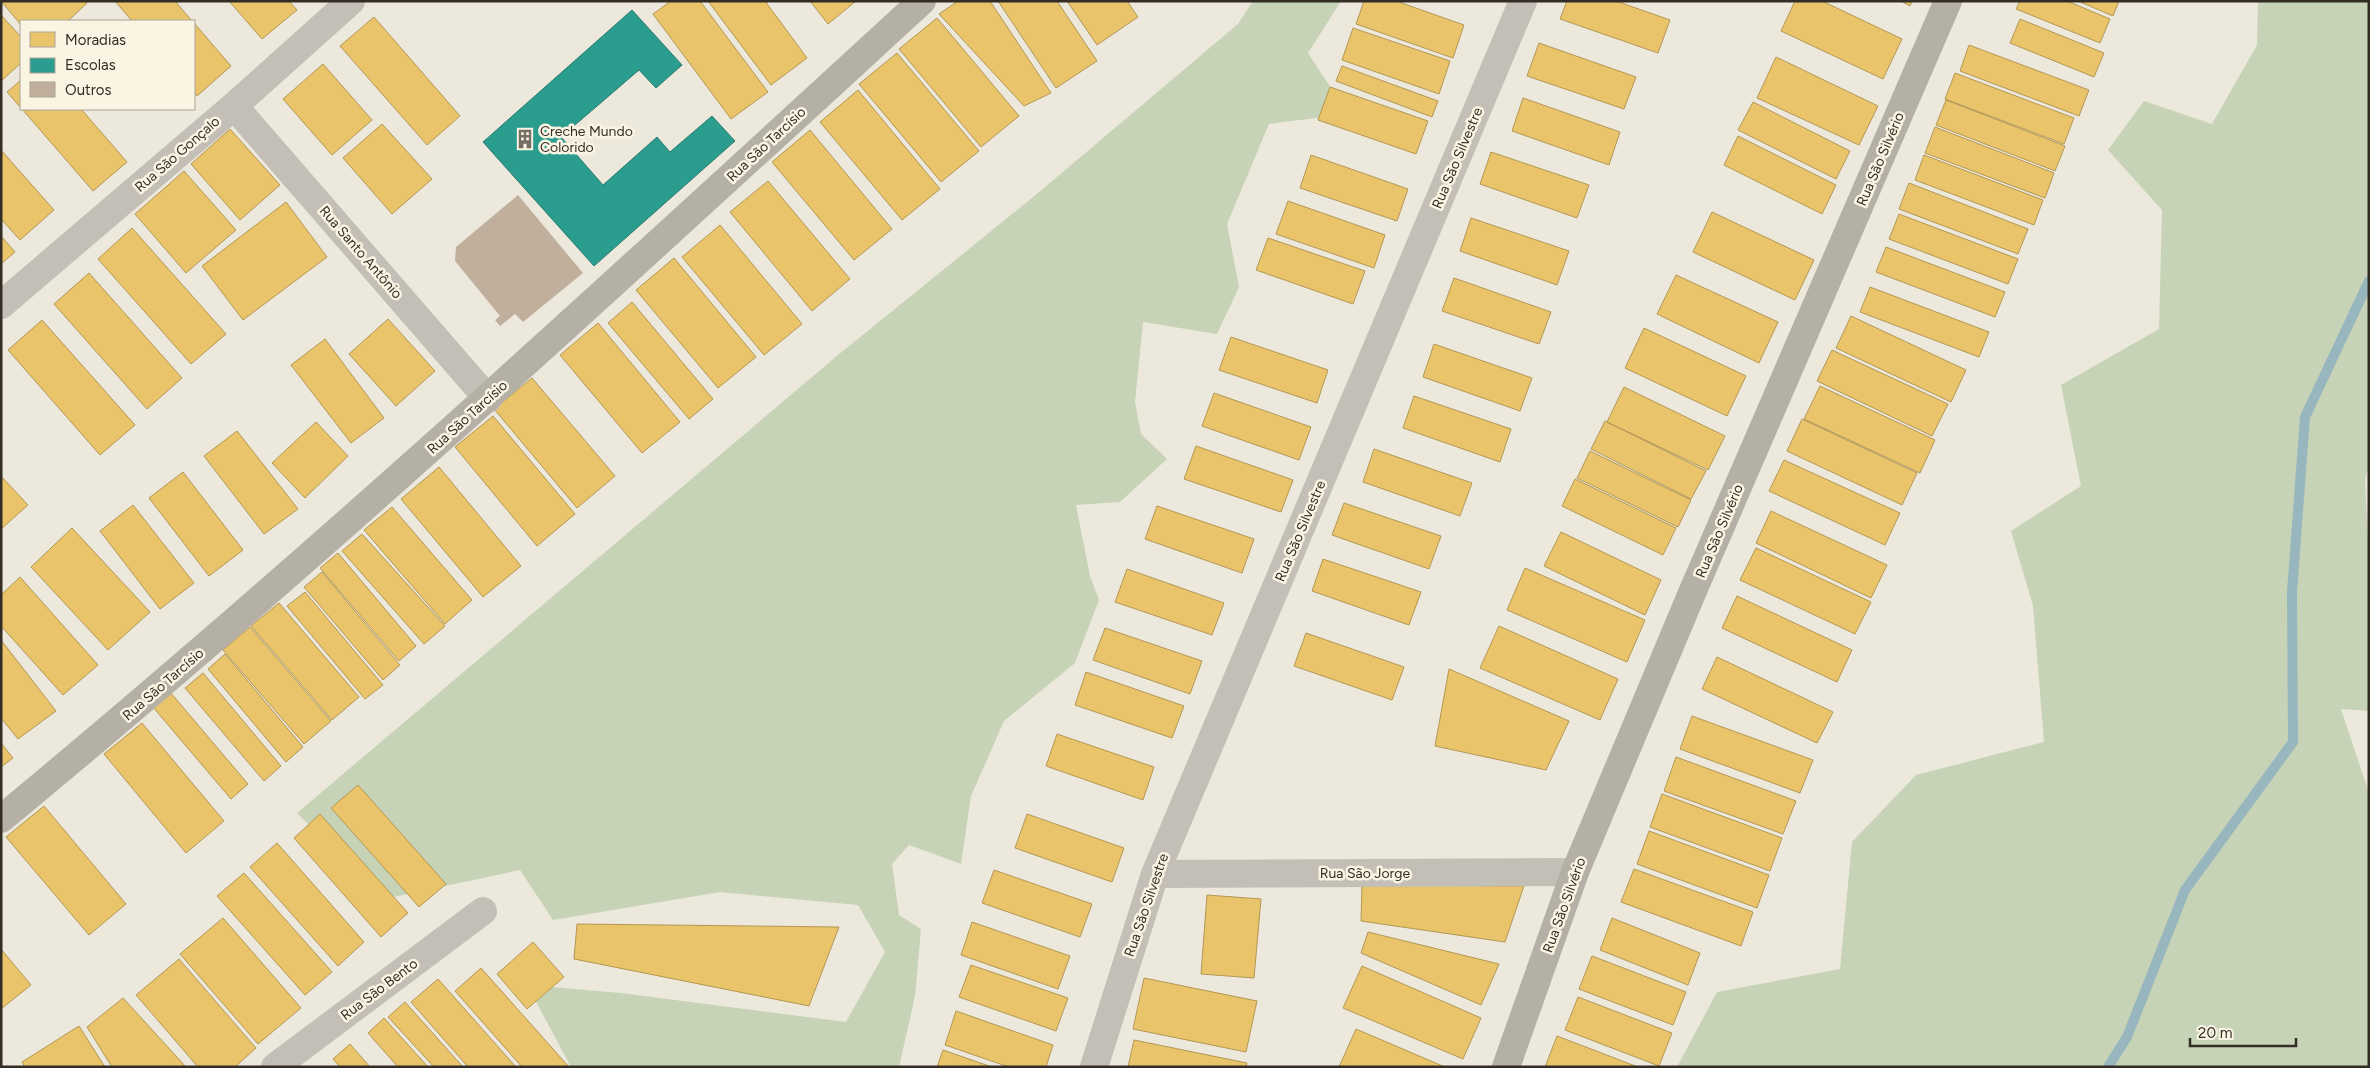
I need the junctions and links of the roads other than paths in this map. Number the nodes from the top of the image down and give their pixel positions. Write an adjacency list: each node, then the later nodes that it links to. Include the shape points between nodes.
1 (351, 1): 5 (street, Rua São Gonçalo)
2 (922, 1): 7 (street, Rua São Tarcísio)
3 (1523, 1): 10 (street, Rua São Silvestre)
4 (1948, 1): 9 (street, Rua São Silvério)
5 (234, 106): 6 (street, Rua São Gonçalo); 7 (street, Rua Santo Antônio)
6 (1, 305)
7 (488, 398): 8 (street, Rua São Tarcísio, via 147,699)
8 (1, 820)
9 (1575, 872): 10 (street, Rua São Jorge); 14 (street, Rua São Silvério)
10 (1155, 874): 13 (street, Rua São Silvestre)
11 (483, 911): 12 (street, Rua São Bento)
12 (275, 1067)
13 (1094, 1067)
14 (1506, 1067)

